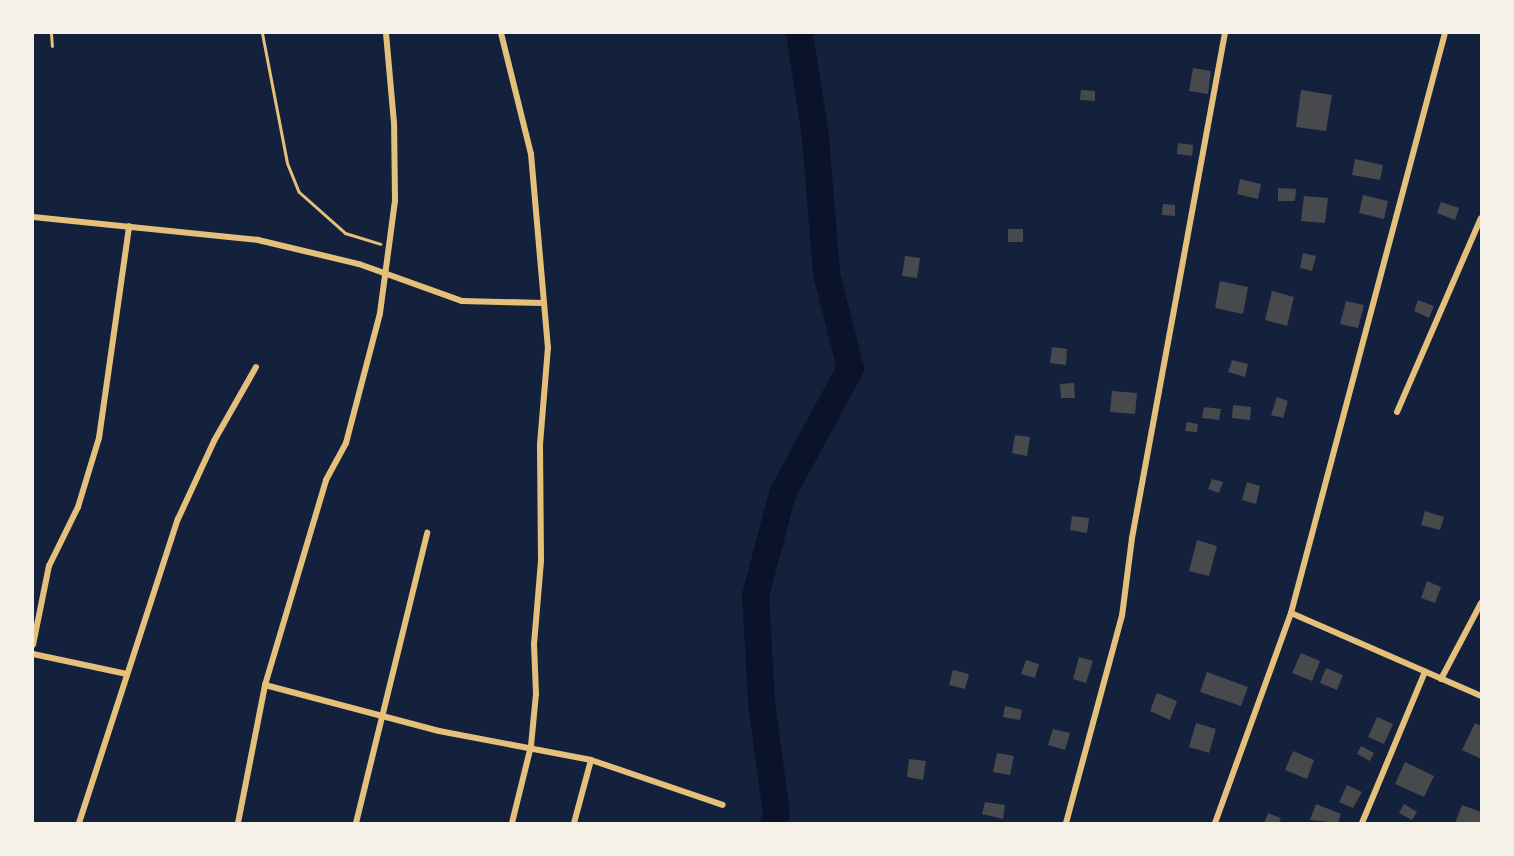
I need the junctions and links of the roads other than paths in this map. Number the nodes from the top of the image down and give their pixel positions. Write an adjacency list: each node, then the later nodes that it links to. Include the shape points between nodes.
1 (386, 33): 8 (street, via 394,123 395,200)
2 (501, 33): 9 (street, via 531,154)
3 (1225, 33): 31 (street, via 1132,538 1122,616)
4 (1445, 33): 14 (street)
5 (33, 217): 7 (street)
6 (1481, 218): 11 (street)
7 (129, 226): 8 (street, via 258,240); 15 (street, via 99,438 78,507 49,566)
8 (386, 274): 9 (street, via 462,301); 20 (street, via 346,443 326,480)
9 (543, 303): 23 (street, via 547,391 540,446 541,561 535,604 536,694)
10 (256, 367): 18 (street, via 214,441 178,519)
11 (1397, 412)
12 (427, 533): 22 (street)
13 (1481, 603): 19 (street)
14 (1291, 613): 17 (street); 32 (street)
15 (33, 645)
16 (33, 654): 18 (street)
17 (1425, 672): 19 (street); 33 (street)
18 (127, 674): 26 (street)
19 (1441, 679): 21 (street)
20 (265, 685): 22 (street); 27 (street)
21 (1481, 696)
22 (382, 717): 23 (street, via 492,742); 28 (street)
23 (531, 746): 24 (street); 29 (street)
24 (591, 760): 25 (street); 30 (street)
25 (723, 806)
26 (79, 823)
27 (238, 823)
28 (356, 823)
29 (512, 823)
30 (574, 823)
31 (1066, 823)
32 (1215, 823)
33 (1362, 823)

